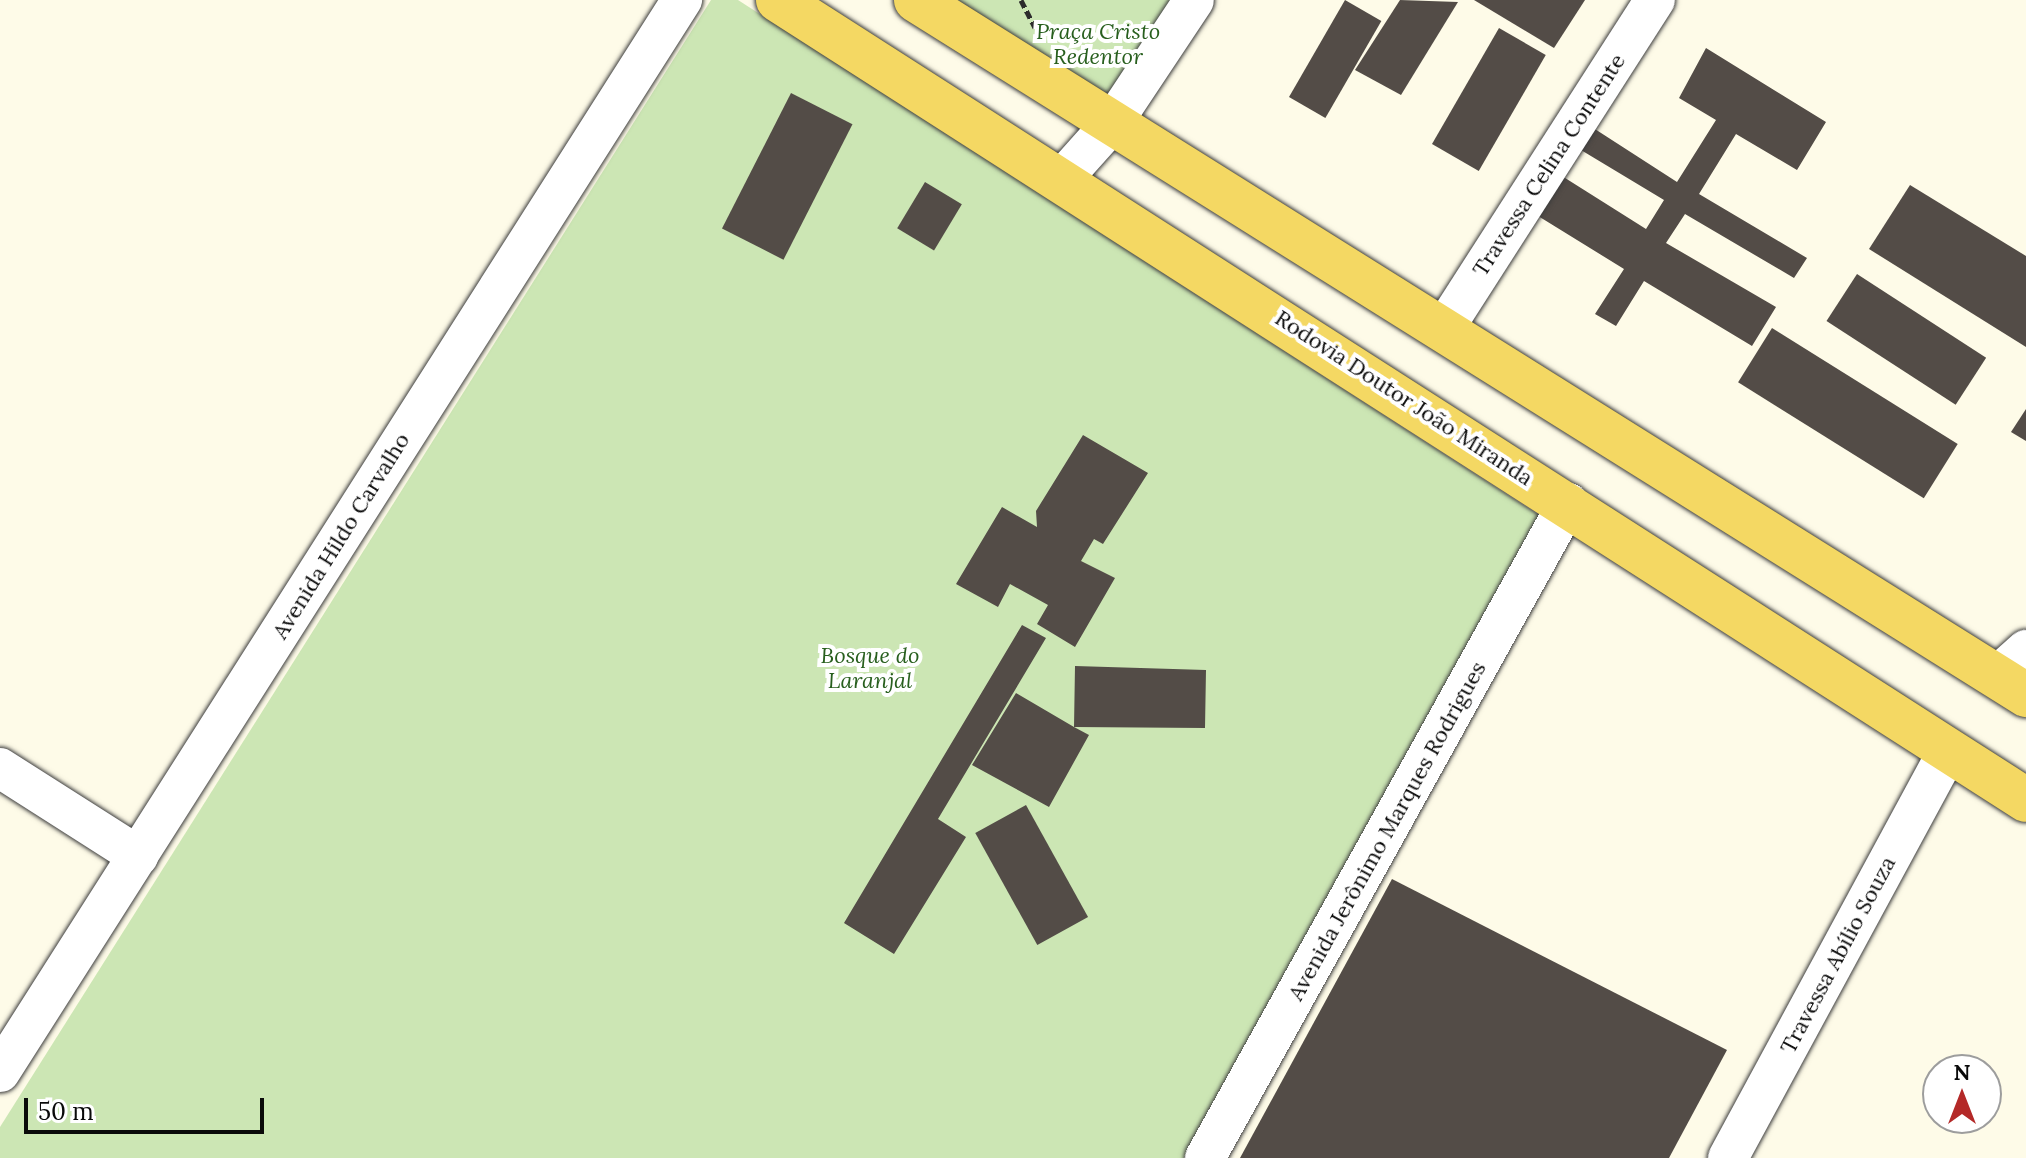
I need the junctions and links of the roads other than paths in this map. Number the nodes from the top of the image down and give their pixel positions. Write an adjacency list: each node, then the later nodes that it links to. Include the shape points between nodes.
1 (682, 0): 14 (street, Avenida Hildo Carvalho)
2 (778, 0): 7 (main road, Rodovia Doutor João Miranda)
3 (916, 0): 6 (main road)
4 (1194, 0): 6 (street)
5 (1655, 0): 8 (street, Travessa Celina Contente)
6 (1113, 122): 7 (street); 8 (main road)
7 (1062, 179): 9 (main road, Rodovia Doutor João Miranda)
8 (1443, 330): 10 (main road)
9 (1568, 503): 11 (main road, Rodovia Doutor João Miranda); 16 (street, Avenida Jerônimo Marques Rodrigues)
10 (2016, 674)
11 (1948, 751): 13 (main road, Rodovia Doutor João Miranda); 17 (street, Travessa Abílio Souza)
12 (0, 768): 14 (street)
13 (2026, 800)
14 (138, 856): 15 (street, Avenida Hildo Carvalho)
15 (0, 1072)
16 (1205, 1158)
17 (1728, 1158)

